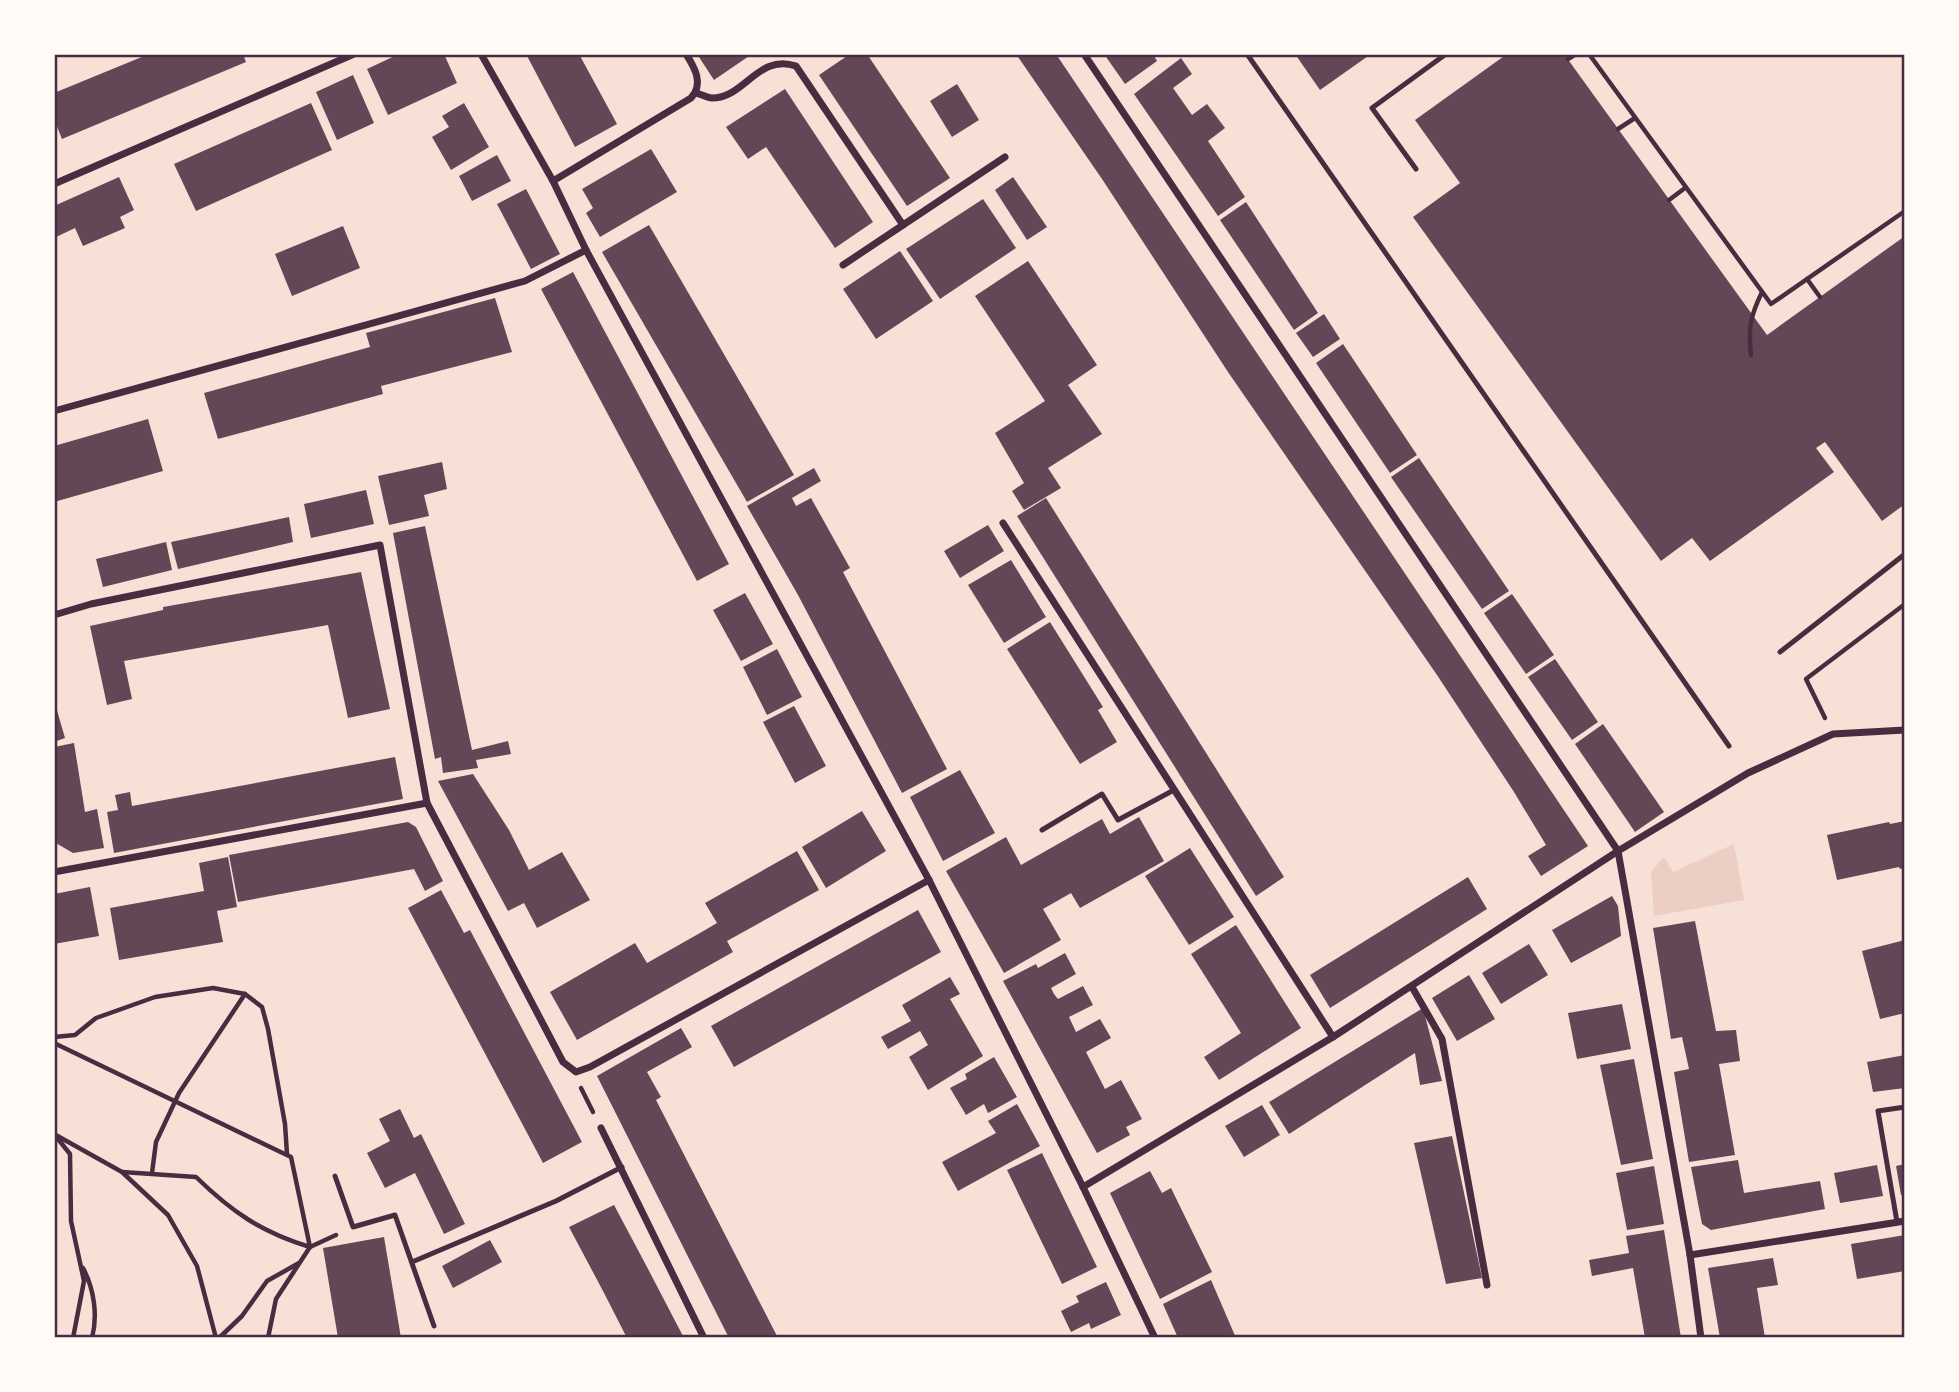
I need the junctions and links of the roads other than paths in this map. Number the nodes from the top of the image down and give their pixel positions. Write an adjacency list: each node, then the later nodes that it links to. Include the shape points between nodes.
1 (354, 54): 11 (street)
2 (481, 54): 10 (street)
3 (685, 54): 7 (street, via 697,73)
4 (1084, 54): 25 (street)
5 (1247, 54): 21 (lane)
6 (1446, 54): 9 (lane, via 1372,108)
7 (696, 93): 10 (street); 12 (street, via 711,98 726,94 769,65 784,62 796,66)
8 (1005, 157): 12 (street)
9 (1416, 169)
10 (553, 181): 13 (street)
11 (54, 184)
12 (903, 225): 14 (street)
13 (586, 250): 15 (street, via 525,281); 27 (street)
14 (843, 265)
15 (54, 411)
16 (1003, 523): 22 (street)
17 (1905, 554): 19 (lane)
18 (54, 615): 23 (street, via 380,545)
19 (1780, 652)
20 (1905, 730): 25 (street, via 1833,734 1748,773)
21 (1729, 746)
22 (1174, 790): 24 (lane, via 1118,820 1102,794); 29 (street)
23 (427, 803): 26 (street); 27 (street, via 563,1062 576,1072)
24 (1042, 830)
25 (1618, 851): 28 (street); 36 (street)
26 (54, 872)
27 (929, 880): 34 (street)
28 (1412, 987): 29 (street); 38 (street, via 1443,1039)
29 (1333, 1037): 34 (street)
30 (1905, 1107): 35 (lane, via 1878,1111)
31 (601, 1128): 32 (street)
32 (622, 1167): 37 (lane, via 556,1201); 40 (street)
33 (335, 1176): 37 (lane, via 352,1227 395,1214)
34 (1083, 1187): 41 (street)
35 (1901, 1221): 36 (street)
36 (1690, 1255): 42 (street)
37 (412, 1262): 39 (lane)
38 (1487, 1285)
39 (435, 1326)
40 (704, 1338)
41 (1155, 1338)
42 (1701, 1338)

